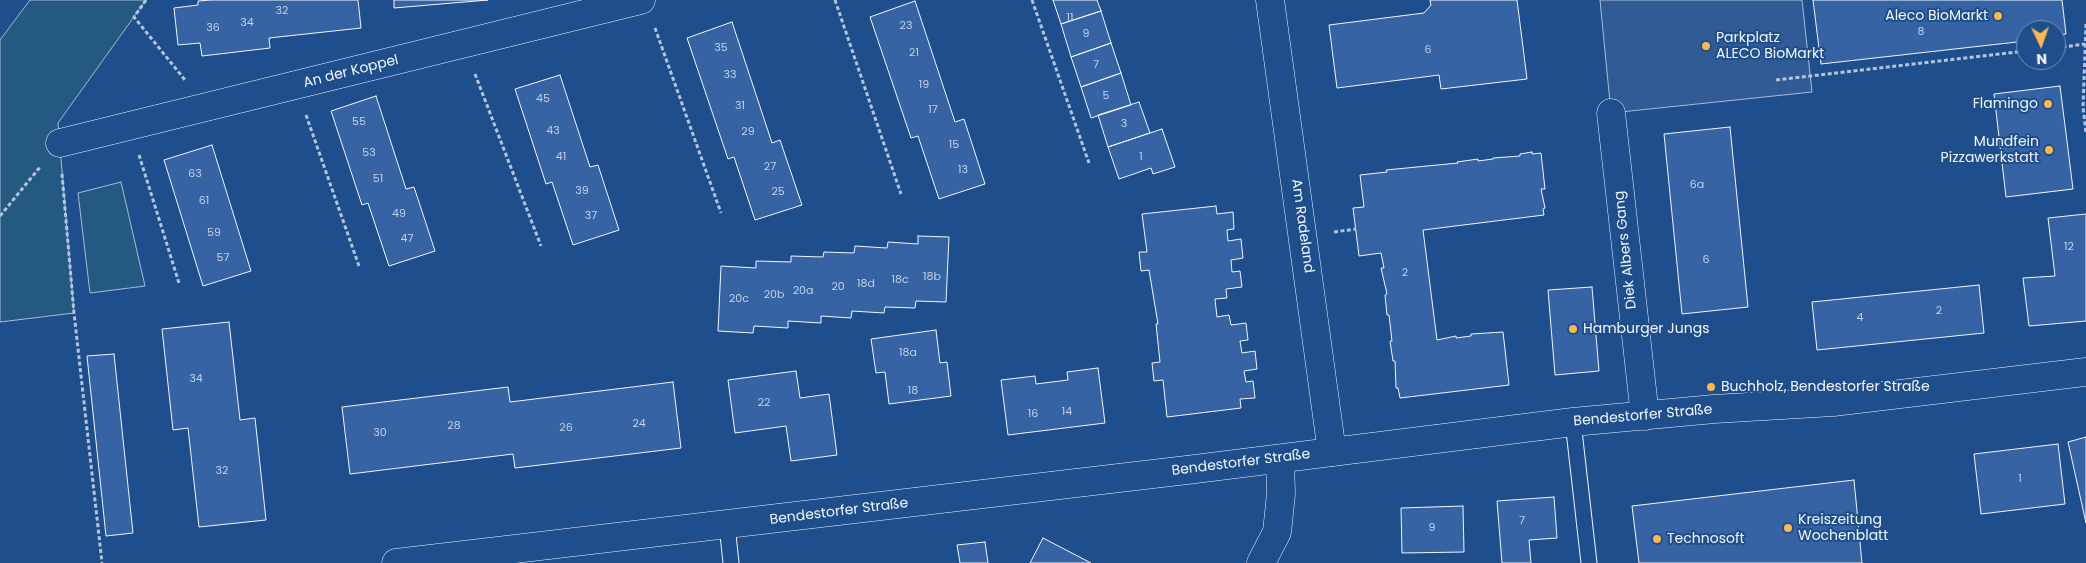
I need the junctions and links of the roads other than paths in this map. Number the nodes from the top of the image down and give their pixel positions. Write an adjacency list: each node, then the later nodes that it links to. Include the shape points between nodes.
1 (641, 0): 4 (street, An der Koppel)
2 (1270, 0): 8 (street, Am Radeland)
3 (1612, 113): 6 (street, Diek Albers Gang)
4 (60, 143)
5 (2086, 372): 6 (street, Bendestorfer Straße, via 1833,402)
6 (1645, 416): 7 (street, Bendestorfer Straße)
7 (1573, 422): 8 (street, Bendestorfer Straße); 14 (lane)
8 (1332, 452): 9 (street, Bendestorfer Straße)
9 (1280, 458): 10 (street, Bendestorfer Straße); 13 (street, via 1277,532)
10 (727, 525): 11 (street, Bendestorfer Straße); 12 (lane)
11 (396, 563)
12 (731, 563)
13 (1261, 563)
14 (1589, 563)

